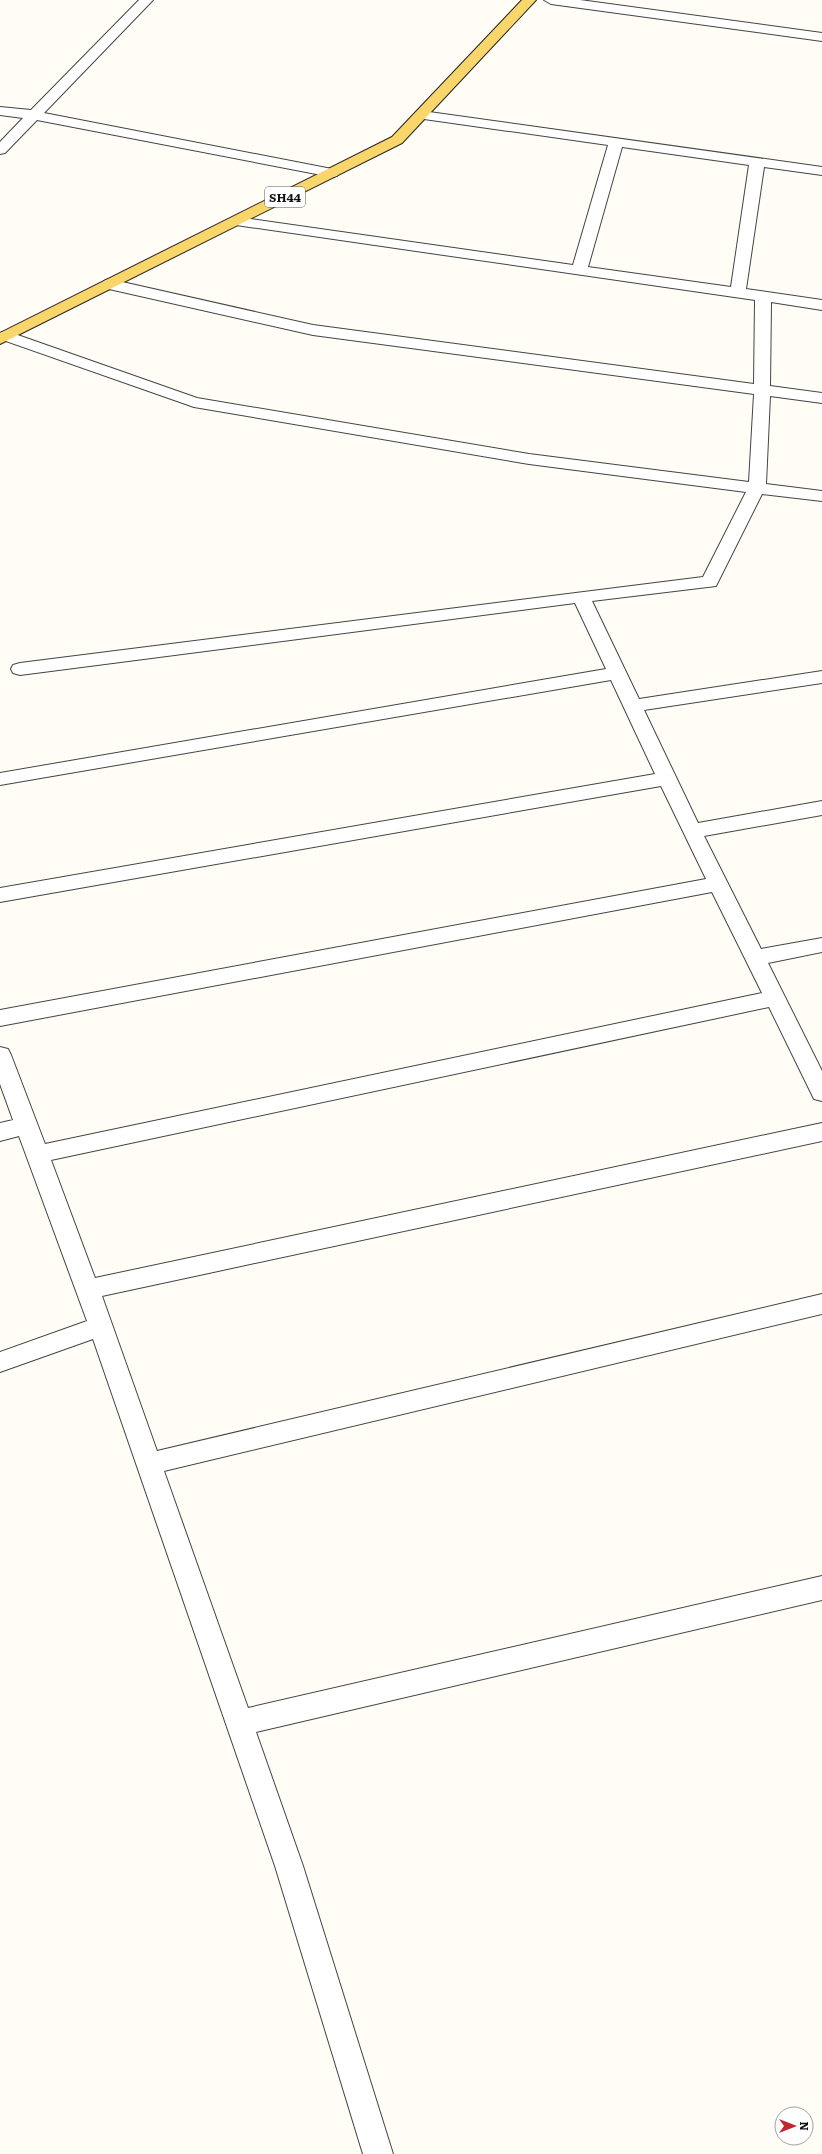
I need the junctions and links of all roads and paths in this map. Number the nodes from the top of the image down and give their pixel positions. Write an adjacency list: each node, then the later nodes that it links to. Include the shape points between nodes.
1 (146, 0): 6 (street)
2 (529, 0): 7 (main road, SH44)
3 (551, 0): 4 (street)
4 (822, 37)
5 (0, 111): 6 (street)
6 (34, 115): 9 (street); 12 (street)
7 (422, 115): 8 (street); 12 (main road, SH44, via 398,140)
8 (616, 142): 10 (street); 14 (street)
9 (0, 150)
10 (757, 162): 11 (street); 16 (street)
11 (822, 170)
12 (332, 173): 13 (main road, SH44)
13 (236, 221): 14 (street); 15 (main road, SH44)
14 (579, 270): 16 (street)
15 (109, 284): 19 (main road, SH44); 20 (street, via 314,330)
16 (738, 293): 17 (street)
17 (763, 296): 18 (street); 20 (street)
18 (822, 305)
19 (3, 337): 22 (street, via 194,402 529,459)
20 (762, 390): 21 (street); 22 (street)
21 (822, 398)
22 (757, 487): 23 (street); 24 (street, via 710,582)
23 (822, 496)
24 (581, 597): 25 (street); 26 (street)
25 (20, 668)
26 (617, 674): 28 (street); 30 (street)
27 (822, 677): 28 (street)
28 (633, 706): 29 (street)
29 (668, 778): 32 (street); 34 (street)
30 (0, 779)
31 (822, 808): 32 (street)
32 (692, 831): 33 (street)
33 (719, 884): 36 (street); 38 (street)
34 (0, 895)
35 (822, 945): 36 (street)
36 (756, 958): 37 (street)
37 (775, 998): 40 (street); 44 (street)
38 (0, 1018)
39 (0, 1055): 41 (street)
40 (822, 1093)
41 (27, 1125): 42 (street); 44 (street)
42 (0, 1132)
43 (822, 1132): 45 (street)
44 (38, 1154): 45 (street)
45 (88, 1290): 47 (street)
46 (822, 1304): 49 (street)
47 (101, 1326): 48 (street); 49 (street)
48 (0, 1362)
49 (149, 1464): 51 (street)
50 (822, 1588): 51 (street)
51 (239, 1723): 52 (street, via 289,1866)
52 (378, 2154)

